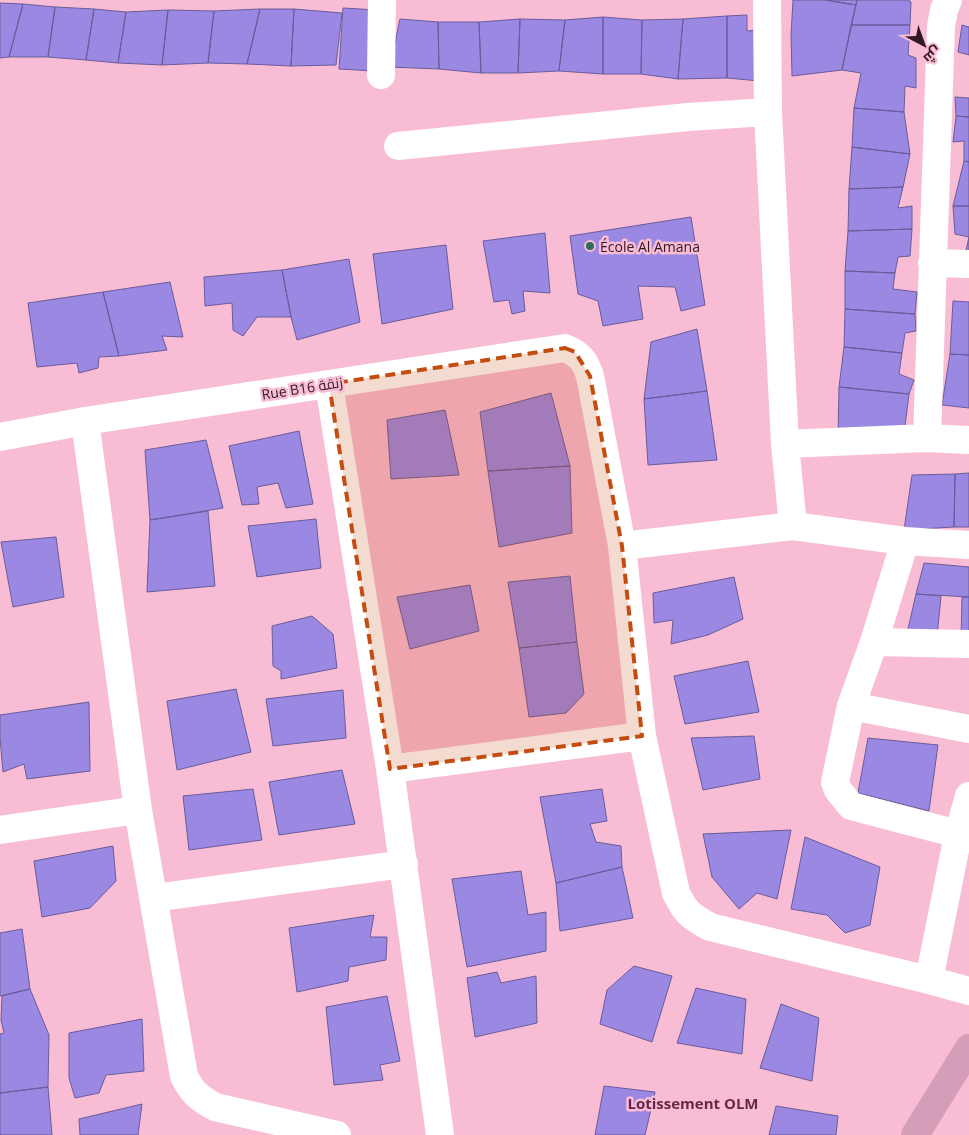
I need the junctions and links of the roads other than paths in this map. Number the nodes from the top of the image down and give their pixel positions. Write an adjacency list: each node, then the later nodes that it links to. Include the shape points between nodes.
1 (382, 0): 4 (street)
2 (766, 0): 5 (street)
3 (948, 0): 7 (street, via 941,26)
4 (381, 76)
5 (768, 112): 6 (street); 14 (street)
6 (398, 146)
7 (932, 263): 8 (street); 12 (street)
8 (969, 264)
9 (329, 384): 10 (street, Rue B16 زنقة); 18 (street, Rue B16 زنقة, via 565,348 576,352 586,364 590,376); 24 (street)
10 (85, 421): 11 (street, Rue B16 زنقة); 26 (street)
11 (0, 437)
12 (927, 438): 13 (street); 14 (street)
13 (969, 440)
14 (786, 444): 15 (street)
15 (793, 526): 16 (street); 18 (street)
16 (904, 541): 17 (street); 19 (street)
17 (969, 545)
18 (622, 546): 23 (street, Rue B16 زنقة)
19 (874, 642): 20 (street); 21 (street)
20 (969, 644)
21 (851, 706): 22 (street); 28 (street, via 835,782 844,798 851,806)
22 (969, 729)
23 (642, 736): 24 (street); 31 (street, Rue B16 زنقة, via 676,892 684,908 694,918 710,927)
24 (390, 768): 29 (street)
25 (969, 796): 28 (street)
26 (138, 810): 27 (street); 30 (street)
27 (0, 830)
28 (964, 836): 31 (street)
29 (404, 864): 30 (street); 35 (street)
30 (154, 898): 34 (street, via 184,1076 191,1090 214,1107)
31 (929, 980): 32 (street, Rue B16 زنقة)
32 (969, 991)
33 (969, 1048): 36 (main road)
34 (337, 1135)
35 (440, 1135)
36 (915, 1135)

